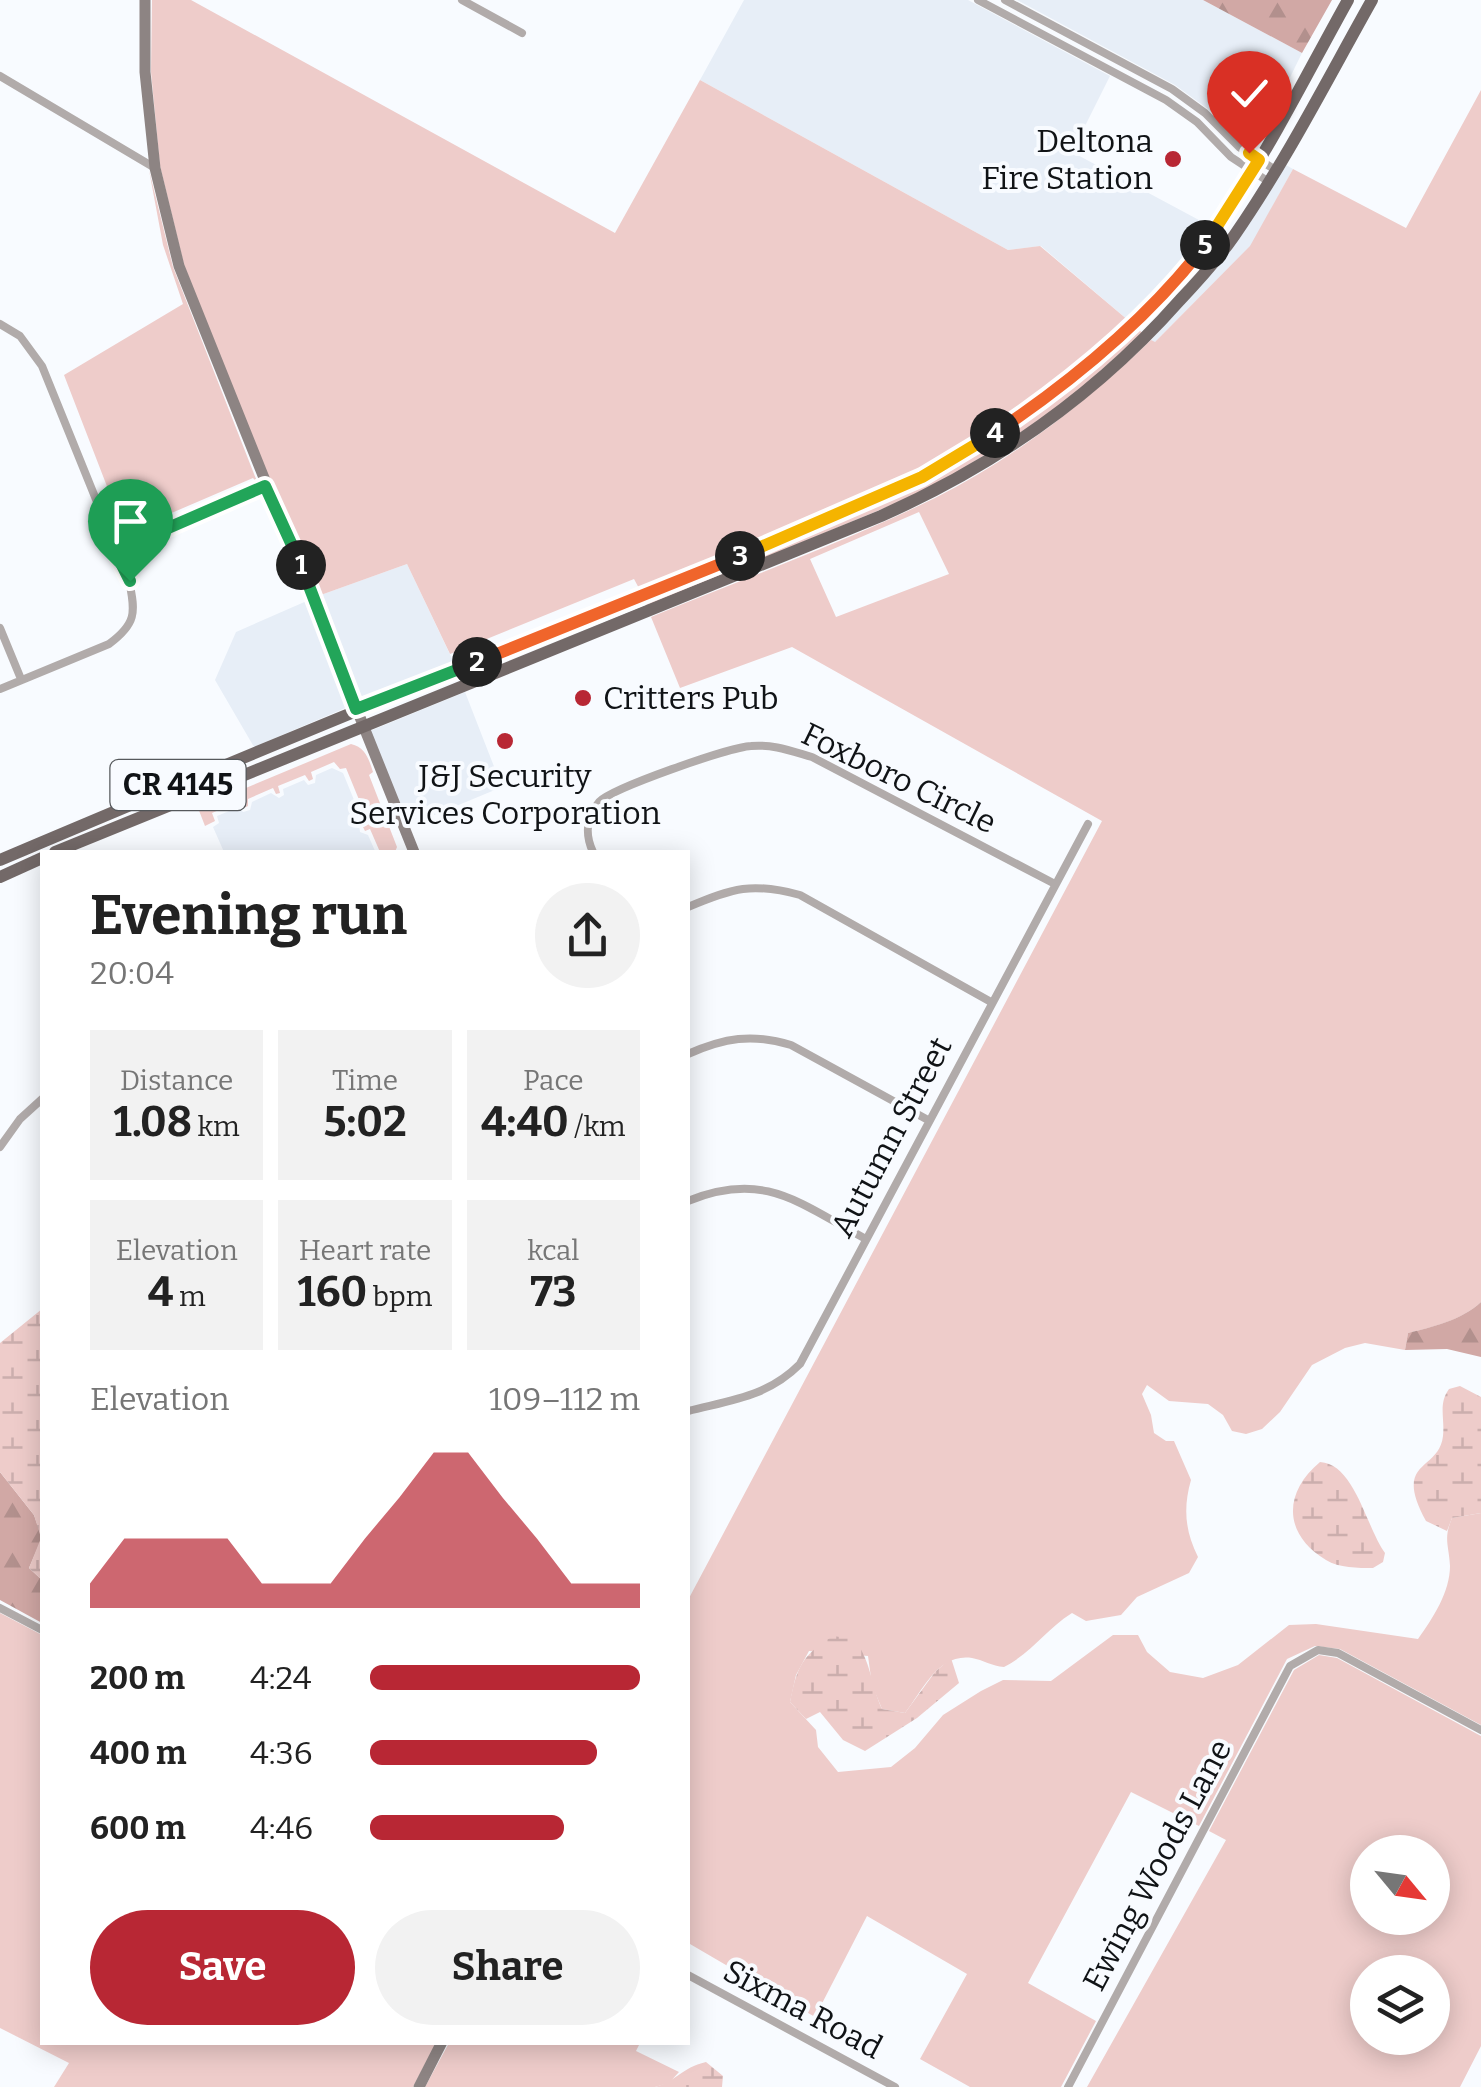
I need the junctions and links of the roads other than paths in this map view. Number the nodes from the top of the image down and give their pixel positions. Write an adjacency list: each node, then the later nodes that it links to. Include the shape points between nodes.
1 (145, 0): 10 (street)
2 (462, 0): 7 (street)
3 (978, 0): 9 (street, via 1166,100)
4 (1006, 0): 9 (street, via 1172,89)
5 (1348, 0): 9 (main road, CR 4145)
6 (1372, 0): 11 (main road, CR 4145)
7 (522, 33)
8 (0, 76): 10 (street)
9 (1256, 166): 11 (street); 18 (main road, CR 4145, via 1218,229 1138,320 1044,400 973,448 875,499)
10 (155, 168): 13 (street, via 178,266)
11 (1273, 176): 19 (main road, CR 4145, via 1232,239 1153,331 1058,415 987,462 881,516)
12 (0, 324): 14 (street, via 20,336 42,366)
13 (265, 486): 14 (street); 18 (street)
14 (115, 551): 16 (street, via 135,608 122,633)
15 (0, 628): 16 (street)
16 (20, 679): 17 (street)
17 (0, 688)
18 (356, 709): 19 (street); 25 (main road, CR 4145)
19 (363, 728): 21 (main road, CR 4145); 22 (street)
20 (1088, 824): 27 (street, Autumn Street)
21 (60, 850)
22 (413, 850)
23 (593, 850): 27 (street, Foxboro Circle, via 589,820 607,796 712,756 775,746 812,757)
24 (40, 859): 26 (main road)
25 (0, 860)
26 (0, 877)
27 (1056, 884): 29 (street, Autumn Street)
28 (690, 905): 29 (street, via 769,886 800,896)
29 (991, 1002): 32 (street, Autumn Street)
30 (690, 1053): 32 (street, via 734,1037 791,1044)
31 (40, 1102): 33 (street)
32 (928, 1120): 35 (street, Autumn Street)
33 (0, 1147)
34 (690, 1200): 35 (street, via 725,1189 766,1190)
35 (864, 1238): 36 (street, Autumn Street, via 800,1364 784,1380 764,1392)
36 (690, 1410)
37 (0, 1608): 38 (street)
38 (40, 1629)
39 (1481, 1730): 44 (street, Ewing Woods Lane, via 1338,1654 1318,1650 1290,1666)
40 (690, 1976): 43 (street, Sixma Road)
41 (440, 2045): 42 (street)
42 (419, 2087)
43 (896, 2087)
44 (1068, 2087)

